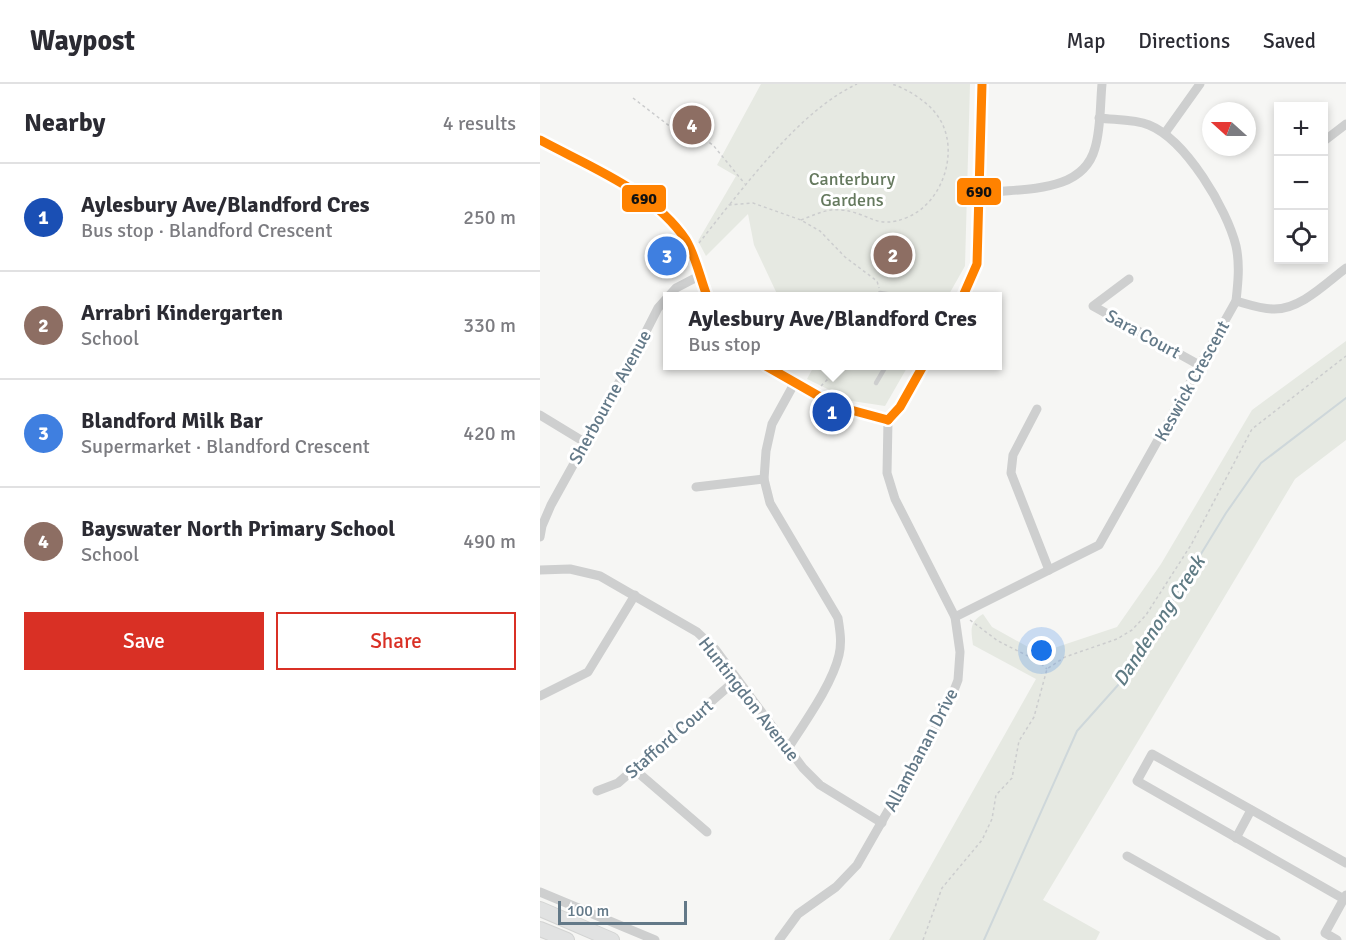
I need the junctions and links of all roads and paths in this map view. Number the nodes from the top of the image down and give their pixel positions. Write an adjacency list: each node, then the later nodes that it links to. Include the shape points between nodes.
1 (857, 84): 12 (path, via 803,122)
2 (892, 84): 15 (path, via 909,90 940,120 948,154 935,196 926,207 898,221 872,221 842,210)
3 (982, 84): 13 (street)
4 (1102, 84): 7 (street)
5 (1200, 84): 9 (street)
6 (633, 98): 12 (path, via 676,131 713,144)
7 (1099, 118): 9 (street, Keswick Crescent, via 1142,122); 13 (street, via 1088,165 1073,180)
8 (1346, 124): 10 (street)
9 (1165, 133): 26 (street, Keswick Crescent, via 1185,154 1224,211 1236,247)
10 (1328, 137)
11 (540, 140): 16 (street, via 649,201 668,217)
12 (745, 185): 14 (path)
13 (979, 195): 25 (street, via 977,264)
14 (729, 205): 15 (path, via 753,203); 16 (path)
15 (801, 220): 18 (path, via 820,231 845,257)
16 (692, 250): 19 (street)
17 (1346, 268): 26 (street, via 1285,308)
18 (868, 273): 20 (path); 24 (path, via 877,281)
19 (701, 275): 22 (street, Sherbourne Avenue); 23 (street)
20 (865, 277)
21 (1129, 279): 29 (street, Sara Court, via 1093,306)
22 (672, 292)
23 (706, 292)
24 (880, 292)
25 (965, 292)
26 (1236, 301): 29 (street, Keswick Crescent)
27 (663, 302): 40 (street, Sherbourne Avenue)
28 (1346, 356): 49 (path, via 1252,429 1191,545 1132,630 1065,657)
29 (1201, 366): 45 (street, Keswick Crescent, via 1099,545)
30 (772, 370): 35 (street)
31 (843, 370): 36 (path)
32 (884, 370): 34 (lane)
33 (921, 370): 39 (street)
34 (876, 383)
35 (794, 384): 39 (street, via 836,406); 41 (street, via 772,424)
36 (820, 387)
37 (1036, 409): 45 (street, via 1013,455 1011,472)
38 (540, 415): 40 (street)
39 (888, 420): 48 (street, Allambanan Drive, via 886,456 893,494)
40 (586, 443): 43 (street, Sherbourne Avenue, via 551,505)
41 (764, 479): 42 (street); 52 (street, via 770,503 838,618 841,639 827,682)
42 (696, 487)
43 (540, 537)
44 (540, 570): 46 (street, Huntingdon Avenue, via 570,569 591,574)
45 (1049, 570): 47 (street, Keswick Crescent)
46 (635, 595): 50 (street, Huntingdon Avenue, via 697,632); 51 (street, via 588,672)
47 (965, 612): 48 (street, Keswick Crescent); 49 (path, via 969,620 990,636)
48 (955, 616): 56 (street, Allambanan Drive, via 960,652 958,680 948,706)
49 (1047, 669): 70 (path, via 1034,717 1019,741 1012,778 996,795 988,831 942,888)
50 (737, 679): 52 (street, Huntingdon Avenue); 53 (street, Stafford Court)
51 (540, 696)
52 (787, 750): 56 (street, Huntingdon Avenue, via 820,785)
53 (635, 770): 54 (street, Stafford Court, via 612,787); 57 (street)
54 (597, 791)
55 (1251, 810): 58 (street); 58 (street, via 1152,754 1137,781); 60 (street)
56 (882, 823): 69 (street, Allambanan Drive, via 857,865 836,887 798,915)
57 (707, 832)
58 (1236, 838): 62 (street)
59 (1127, 856): 71 (street)
60 (1346, 863)
61 (540, 892): 68 (street)
62 (1345, 897): 65 (street)
63 (540, 909): 67 (main road)
64 (540, 929): 66 (main road)
65 (1323, 937): 72 (street)
66 (567, 940)
67 (612, 940)
68 (655, 940)
69 (779, 940)
70 (923, 940)
71 (1276, 940)
72 (1337, 940)

